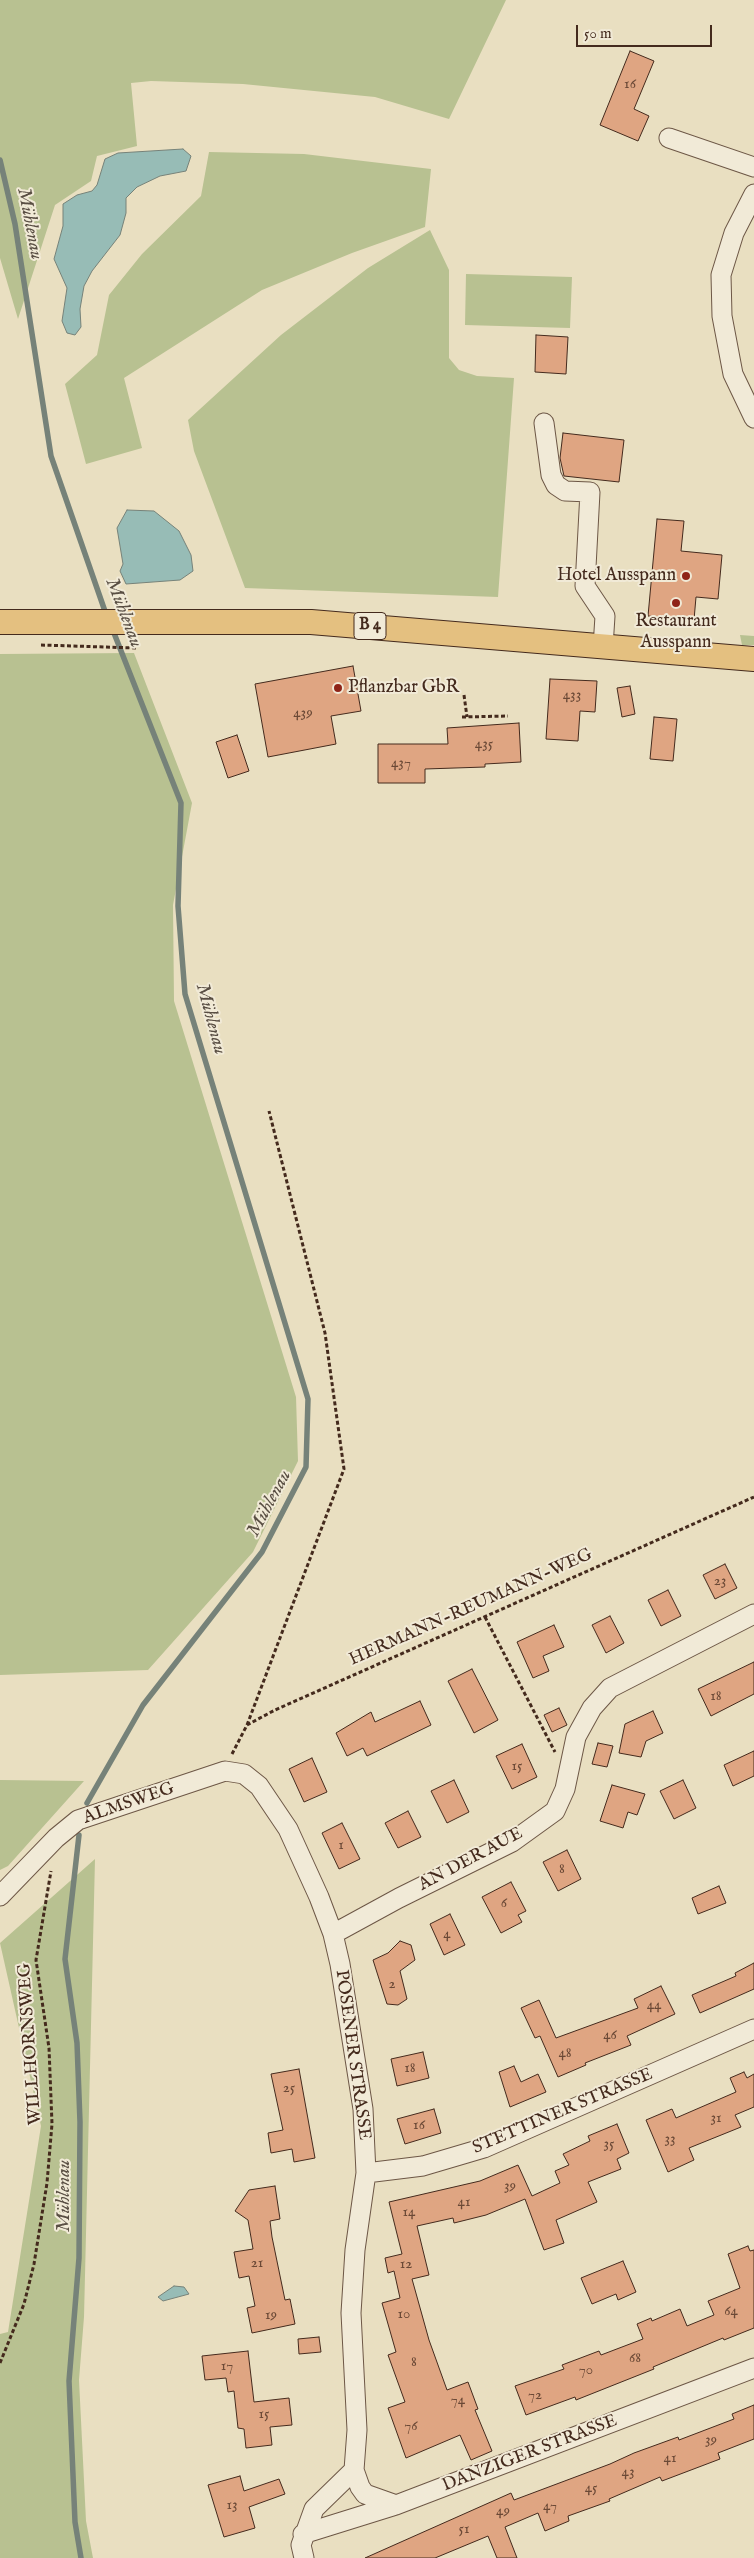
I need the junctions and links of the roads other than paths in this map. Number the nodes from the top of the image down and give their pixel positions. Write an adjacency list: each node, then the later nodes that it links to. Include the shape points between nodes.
1 (669, 138): 2 (street)
2 (754, 168)
3 (754, 194): 4 (street, via 734,232 721,275 722,316 733,374)
4 (754, 418)
5 (544, 423): 7 (street, via 551,475 556,485 565,491 590,492 585,586 605,616)
6 (0, 622): 7 (main road, B 4, via 311,622)
7 (603, 647): 8 (main road, B 4)
8 (754, 659)
9 (754, 1614): 12 (street, AN DER AUE, via 610,1688 592,1708 576,1737 565,1789 555,1811 512,1842)
10 (225, 1771): 11 (street, ALMSWEG, via 78,1820); 12 (street, POSENER STRASSE, via 244,1774 259,1786 276,1810 300,1853)
11 (0, 1896)
12 (333, 1934): 14 (street, POSENER STRASSE, via 363,2109)
13 (754, 2029): 14 (street, STETTINER STRASSE, via 484,2148 423,2166)
14 (366, 2173): 16 (street, POSENER STRASSE, via 351,2313 358,2430)
15 (754, 2368): 17 (street, DANZIGER STRASSE)
16 (354, 2470): 17 (street, POSENER STRASSE, via 365,2494); 18 (street, via 314,2510)
17 (396, 2505): 18 (street, DANZIGER STRASSE)
18 (303, 2534): 19 (street)
19 (304, 2558)

